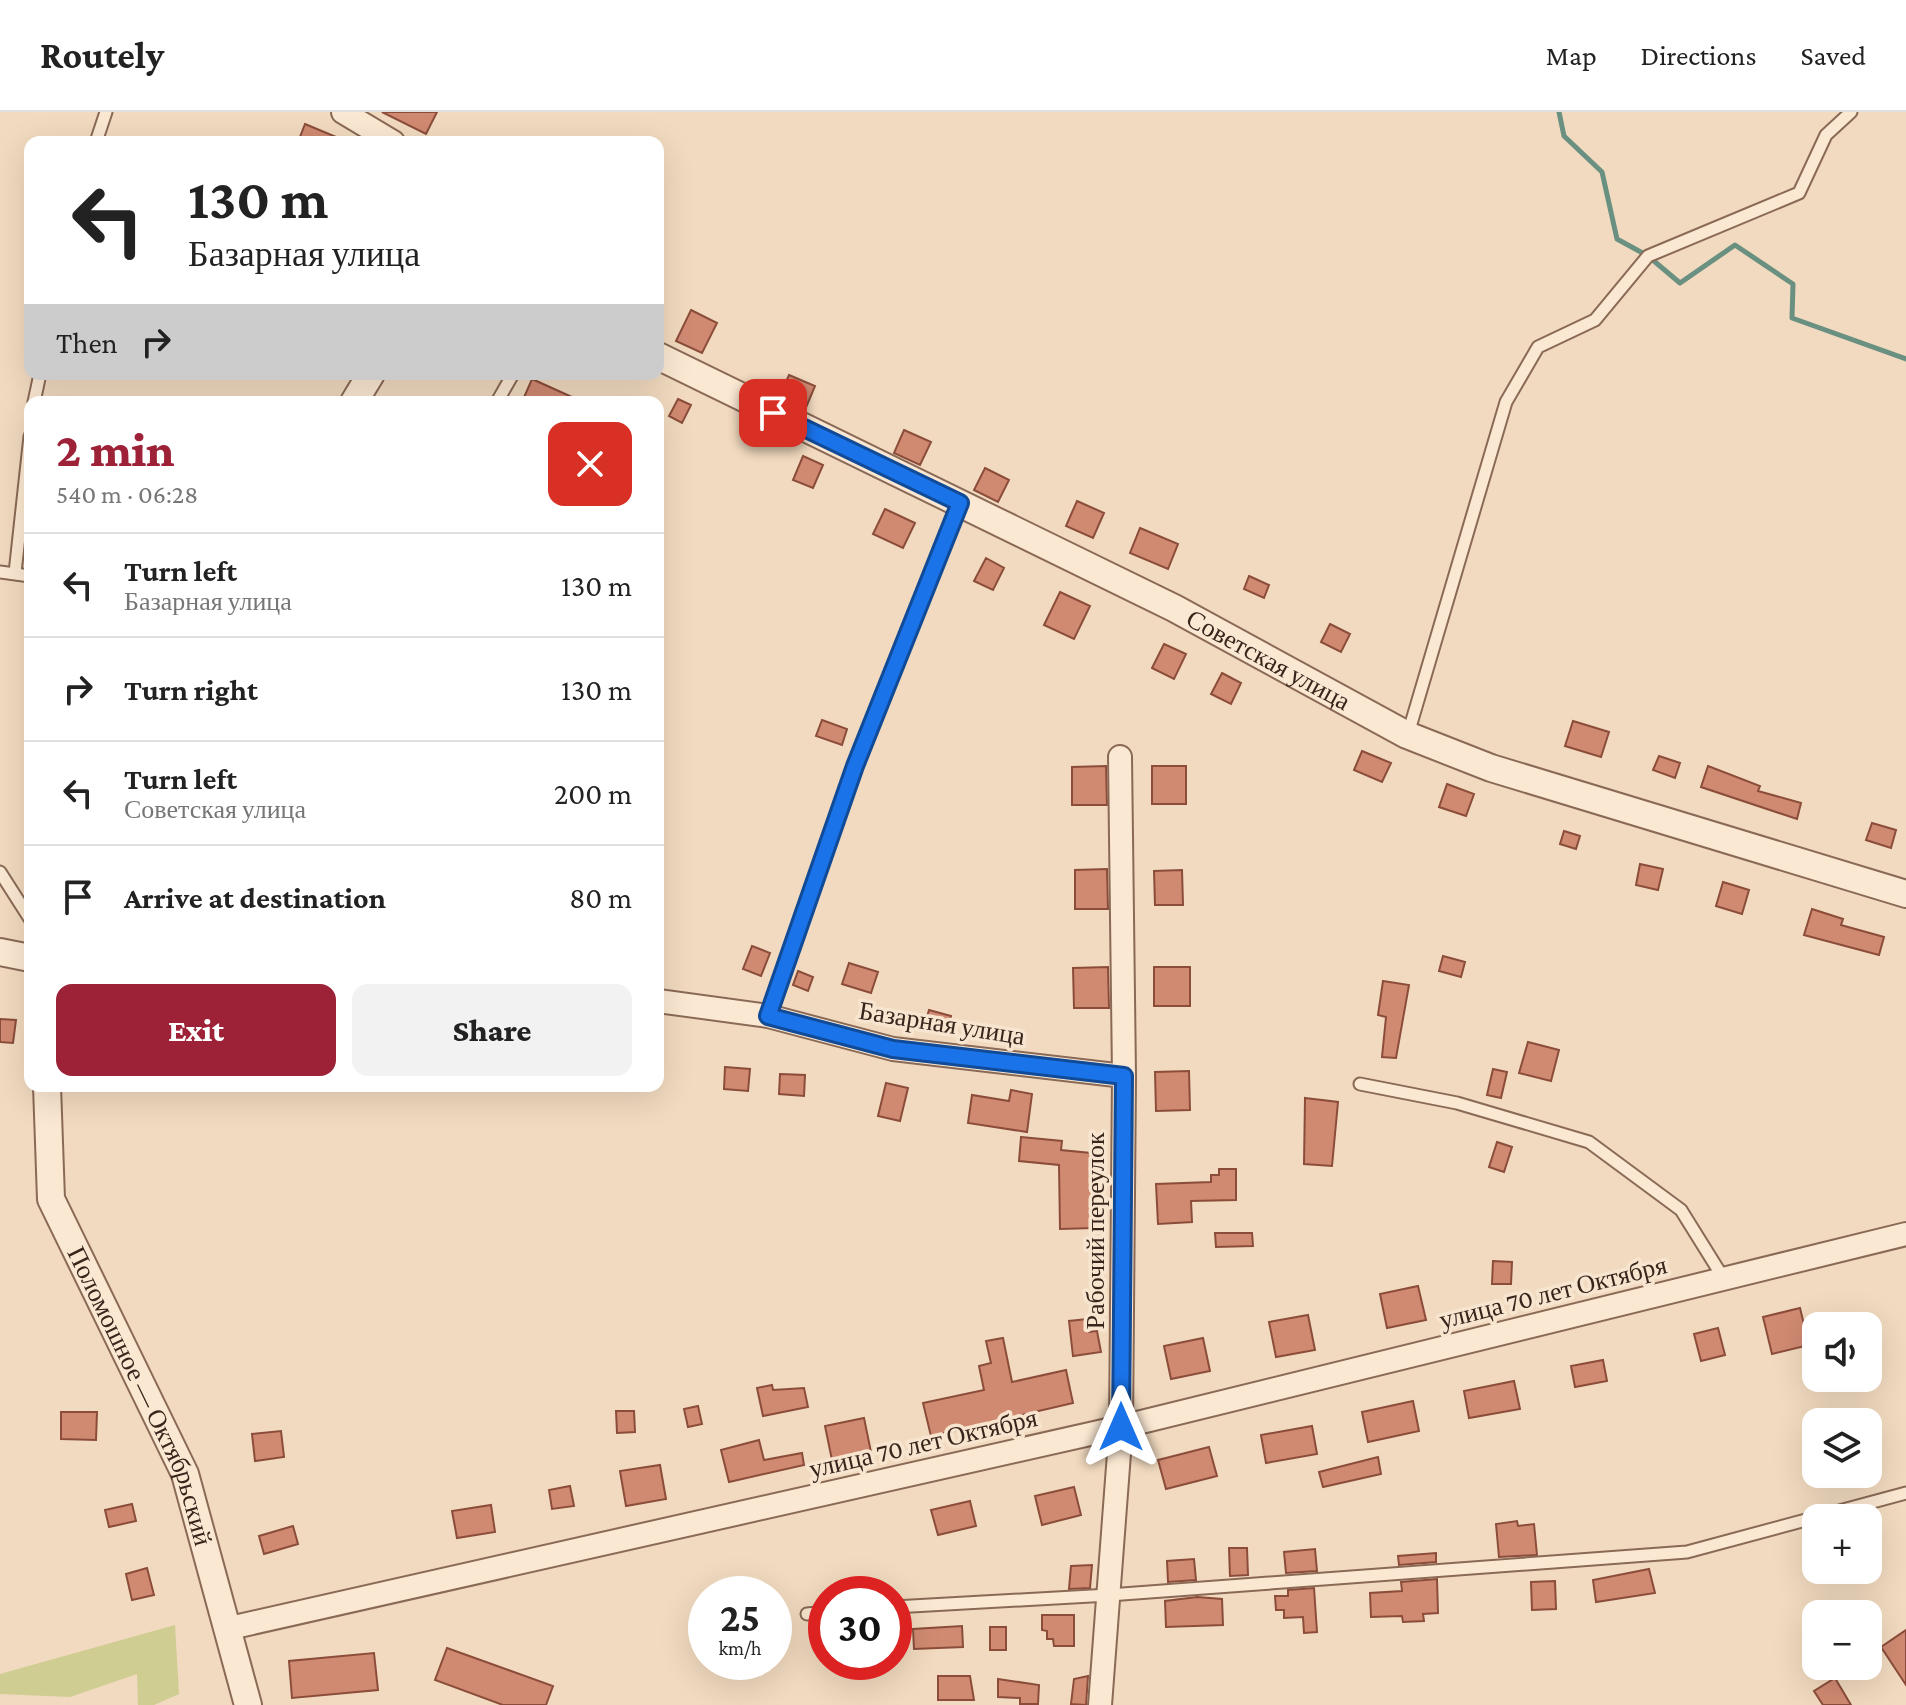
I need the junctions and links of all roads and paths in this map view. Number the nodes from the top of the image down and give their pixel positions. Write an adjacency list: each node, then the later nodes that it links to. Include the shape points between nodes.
1 (106, 112): 4 (lane)
2 (343, 112): 5 (street)
3 (1851, 112): 12 (lane, via 1826,135 1799,193 1648,256 1595,320 1538,347 1506,402)
4 (98, 136)
5 (383, 136)
6 (664, 359): 8 (street, Советская улица)
7 (24, 491): 10 (lane)
8 (960, 503): 12 (street, Советская улица, via 1174,608); 20 (lane, via 855,766)
9 (0, 572): 10 (lane)
10 (15, 573): 11 (lane)
11 (24, 575)
12 (1407, 735): 15 (street, Советская улица, via 1491,768)
13 (1120, 757): 21 (street, Рабочий переулок)
14 (0, 872): 16 (lane)
15 (1906, 894)
16 (24, 910)
17 (0, 952): 18 (street)
18 (24, 957)
19 (664, 1002): 20 (street, Базарная улица)
20 (768, 1016): 21 (street, Базарная улица, via 893,1049)
21 (1124, 1076): 26 (street, Рабочий переулок)
22 (1360, 1084): 25 (lane, via 1457,1103 1589,1142 1681,1210)
23 (47, 1092): 30 (street, Поломошное — Октябрьский, via 51,1199 185,1474)
24 (1906, 1234): 25 (street, улица 70 лет Октября)
25 (1724, 1279): 26 (street, улица 70 лет Октября)
26 (1121, 1427): 28 (street, Рабочий переулок); 30 (street, улица 70 лет Октября)
27 (1906, 1493): 28 (lane, via 1687,1552)
28 (1109, 1595): 29 (lane); 32 (street, Рабочий переулок)
29 (912, 1606)
30 (230, 1628): 31 (street, Поломошное — Октябрьский)
31 (248, 1705)
32 (1100, 1705)

